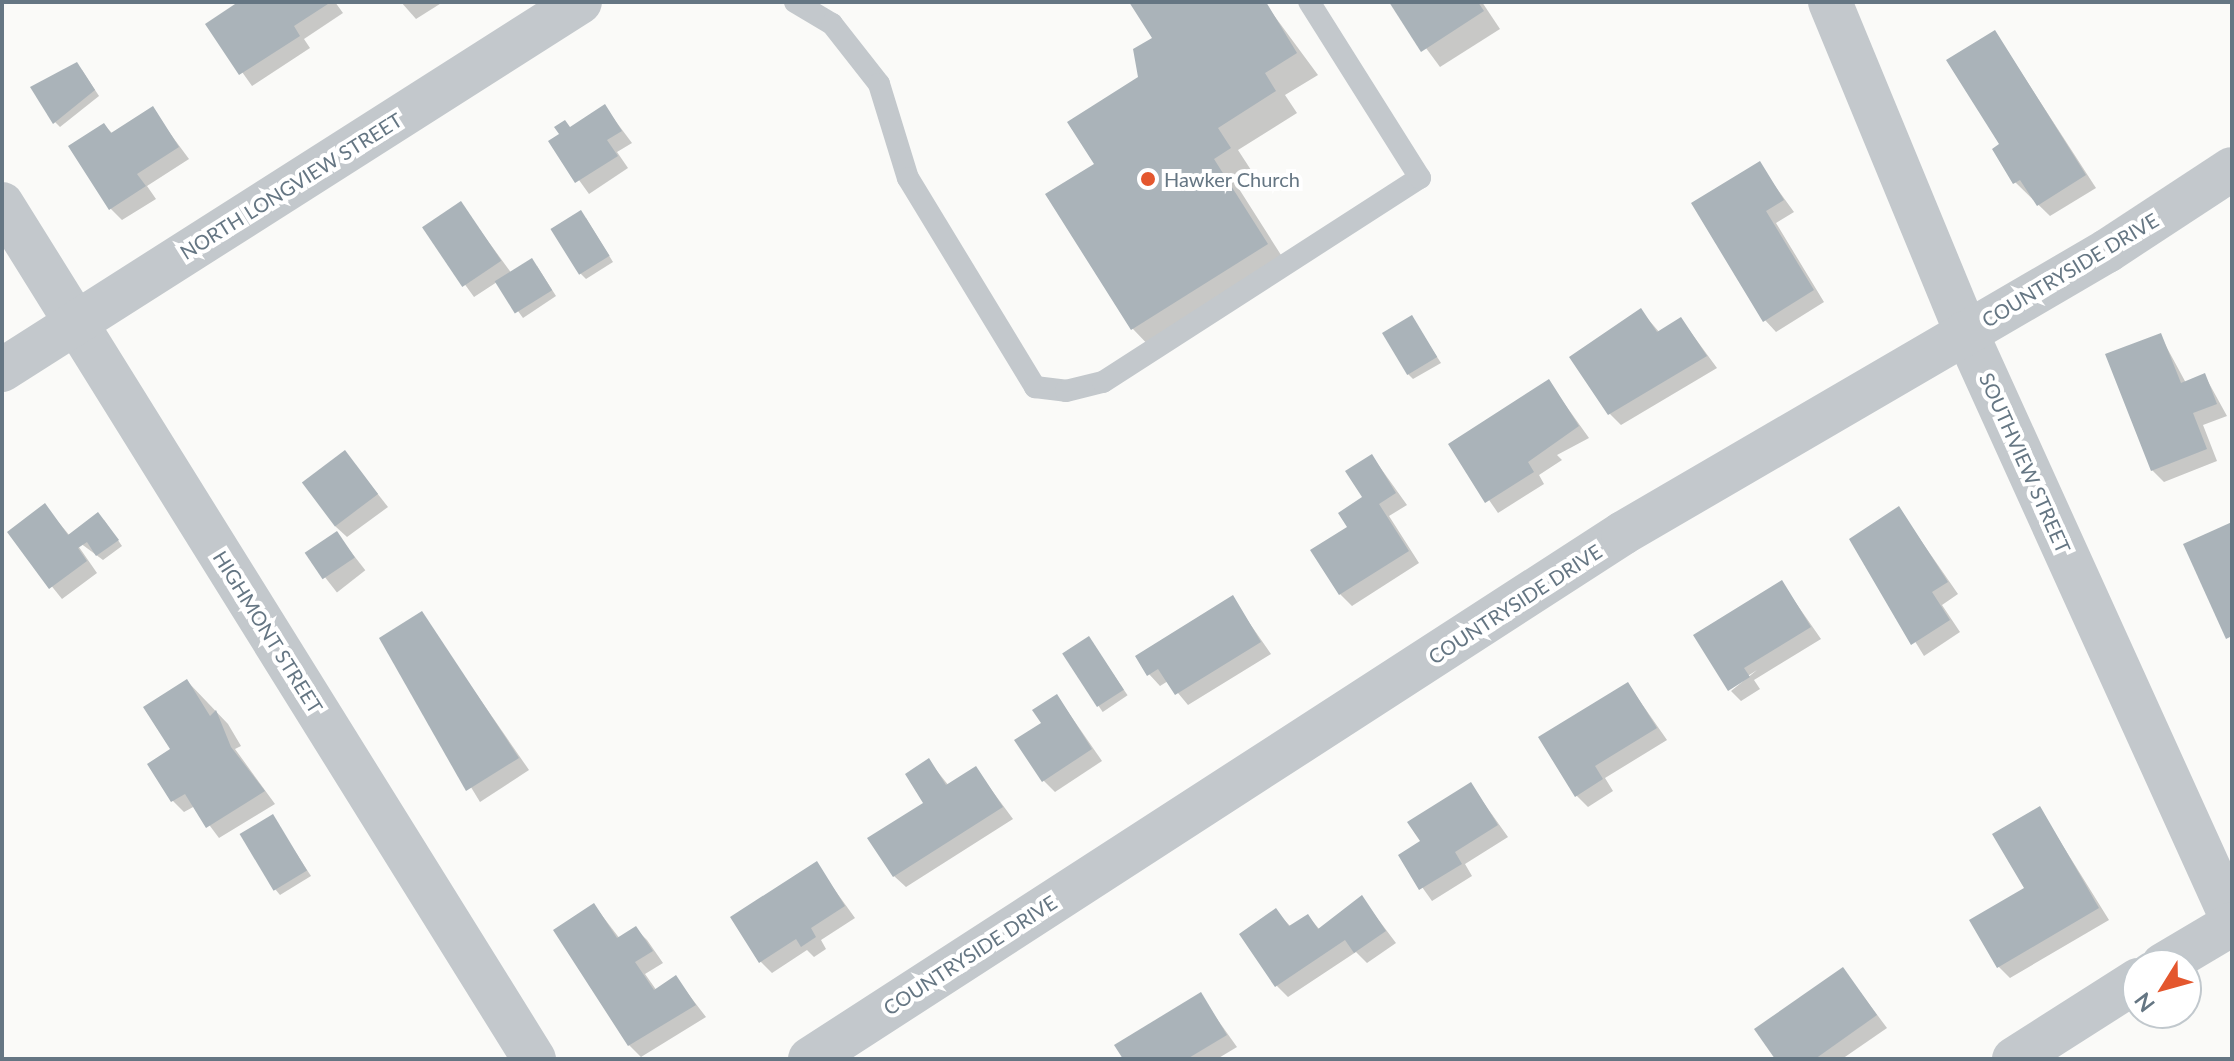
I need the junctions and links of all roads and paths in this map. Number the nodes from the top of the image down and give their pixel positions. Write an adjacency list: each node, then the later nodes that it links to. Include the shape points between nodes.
1 (580, 2): 7 (street, NORTH LONGVIEW STREET)
2 (795, 2): 3 (lane, via 832,24 879,84 908,178 1035,387 1066,391 1103,382 1420,178)
3 (1309, 2)
4 (1830, 2): 8 (street, SOUTHVIEW STREET)
5 (2232, 169): 8 (street, COUNTRYSIDE DRIVE)
6 (2, 204): 7 (street, HIGHMONT STREET)
7 (75, 323): 9 (street, NORTH LONGVIEW STREET); 13 (street, HIGHMONT STREET)
8 (1966, 332): 10 (street, SOUTHVIEW STREET); 14 (street, COUNTRYSIDE DRIVE, via 1623,533)
9 (2, 370)
10 (2232, 922): 11 (street)
11 (2189, 949)
12 (2122, 990): 15 (street)
13 (534, 1059)
14 (810, 1059)
15 (2014, 1059)

